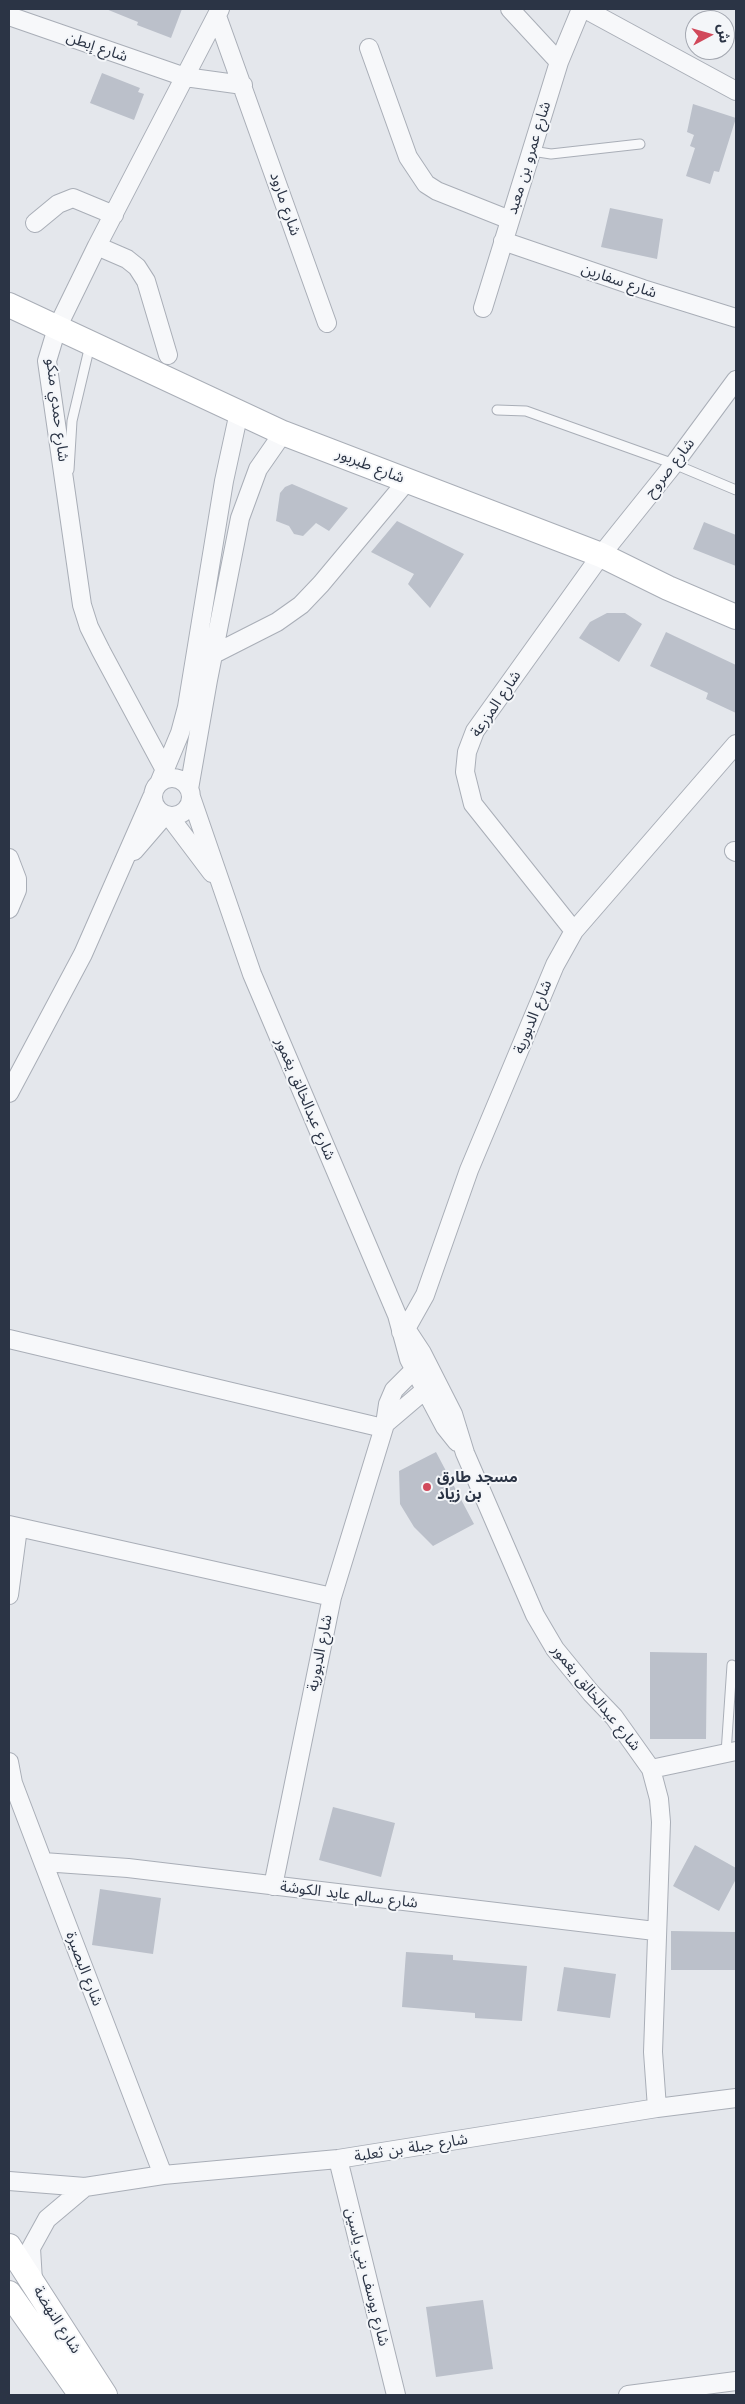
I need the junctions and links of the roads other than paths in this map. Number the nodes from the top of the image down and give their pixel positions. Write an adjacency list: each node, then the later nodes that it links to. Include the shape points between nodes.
1 (510, 9): 7 (street)
2 (581, 9): 7 (street, شارع عمرو بن معبد)
3 (586, 9): 10 (street)
4 (218, 12): 8 (street, شارع حمدي منكو); 9 (street, شارع مارود)
5 (9, 16): 8 (street, شارع إبطن)
6 (369, 48): 14 (street, via 408,157 426,184)
7 (559, 62): 12 (street, شارع عمرو بن معبد)
8 (185, 77): 9 (street); 13 (street, شارع حمدي منكو)
9 (243, 85): 21 (street, شارع مارود)
10 (736, 90)
11 (640, 144): 12 (lane, via 551,154)
12 (532, 151): 14 (street, شارع عمرو بن معبد)
13 (114, 215): 15 (street, via 73,198 58,204); 17 (street, شارع حمدي منكو)
14 (510, 220): 16 (street, شارع عمرو بن معبد)
15 (35, 223)
16 (503, 240): 19 (street, شارع عمرو بن معبد); 20 (street, شارع سفارين)
17 (97, 246): 22 (street, شارع حمدي منكو); 24 (street, via 127,259 146,281)
18 (9, 305): 22 (street, شارع طبربور)
19 (483, 308)
20 (736, 318)
21 (327, 323)
22 (58, 328): 23 (street, شارع طبربور); 32 (street, شارع حمدي منكو, via 48,361)
23 (90, 343): 27 (street, شارع طبربور); 32 (lane, via 72,421)
24 (168, 355)
25 (736, 380): 29 (street, شارع صروح)
26 (497, 410): 29 (lane, via 526,411)
27 (240, 412): 28 (street, شارع طبربور); 37 (street, via 224,481 187,707)
28 (283, 433): 30 (street, شارع طبربور); 35 (street, via 263,462 245,499)
29 (674, 464): 31 (lane); 33 (street, شارع صروح)
30 (407, 480): 33 (street, شارع طبربور); 35 (street, via 301,605 277,622)
31 (736, 490)
32 (68, 495): 37 (street, شارع حمدي منكو, via 82,604 89,627)
33 (601, 555): 34 (street, شارع طبربور); 44 (street, شارع المزرعة, via 475,731 467,752 465,772 473,804)
34 (736, 617)
35 (212, 655): 38 (street)
36 (736, 744): 44 (street, شارع الدبورية)
37 (159, 783): 38 (street, via 176,778 184,782); 39 (street, via 158,810); 41 (street)
38 (190, 793): 39 (street, via 190,804 181,813); 42 (street, شارع عبدالخالق يغمور)
39 (167, 815): 41 (street); 42 (street, شارع عبدالخالق يغمور)
40 (9, 858): 43 (street, via 17,879)
41 (127, 859): 45 (street, via 83,954)
42 (219, 882): 46 (street, شارع عبدالخالق يغمور, via 252,974)
43 (10, 904)
44 (574, 931): 46 (street, شارع الدبورية, via 555,964 469,1170 425,1295)
45 (9, 1093)
46 (402, 1324): 48 (street, شارع عبدالخالق يغمور)
47 (9, 1339): 50 (street)
48 (420, 1365): 49 (street, شارع عبدالخالق يغمور); 50 (street, شارع الدبورية, via 394,1390)
49 (431, 1385): 50 (street); 57 (street, شارع عبدالخالق يغمور, via 453,1414 465,1453 535,1615 555,1649 614,1717)
50 (384, 1426): 53 (street, شارع الدبورية)
51 (14, 1527): 52 (street); 53 (street)
52 (9, 1595)
53 (332, 1597): 59 (street, شارع الدبورية)
54 (732, 1665): 55 (lane)
55 (731, 1752): 57 (street)
56 (9, 1762): 58 (street, شارع البصيرة, via 13,1783)
57 (651, 1769): 60 (street, شارع عبدالخالق يغمور, via 661,1822)
58 (43, 1862): 59 (street, شارع سالم عايد الكوشة, via 128,1868); 64 (street, شارع البصيرة)
59 (273, 1886): 60 (street, شارع سالم عايد الكوشة)
60 (655, 1931): 62 (street, شارع عبدالخالق يغمور, via 653,2052)
61 (736, 2098): 62 (street, شارع جبلة بن ثعلبة)
62 (657, 2108): 63 (street, شارع جبلة بن ثعلبة)
63 (338, 2159): 64 (street, شارع جبلة بن ثعلبة); 73 (street, شارع يوسف بني ياسين)
64 (163, 2175): 66 (street, شارع جبلة بن ثعلبة)
65 (9, 2181): 66 (street, شارع جبلة بن ثعلبة)
66 (85, 2186): 68 (street, via 47,2219 31,2248)
67 (9, 2246): 68 (street, شارع النهضة)
68 (33, 2282): 72 (street, شارع النهضة)
69 (9, 2293): 71 (street, شارع النهضة)
70 (736, 2382): 74 (street)
71 (81, 2395)
72 (105, 2395)
73 (396, 2395)
74 (628, 2395)

